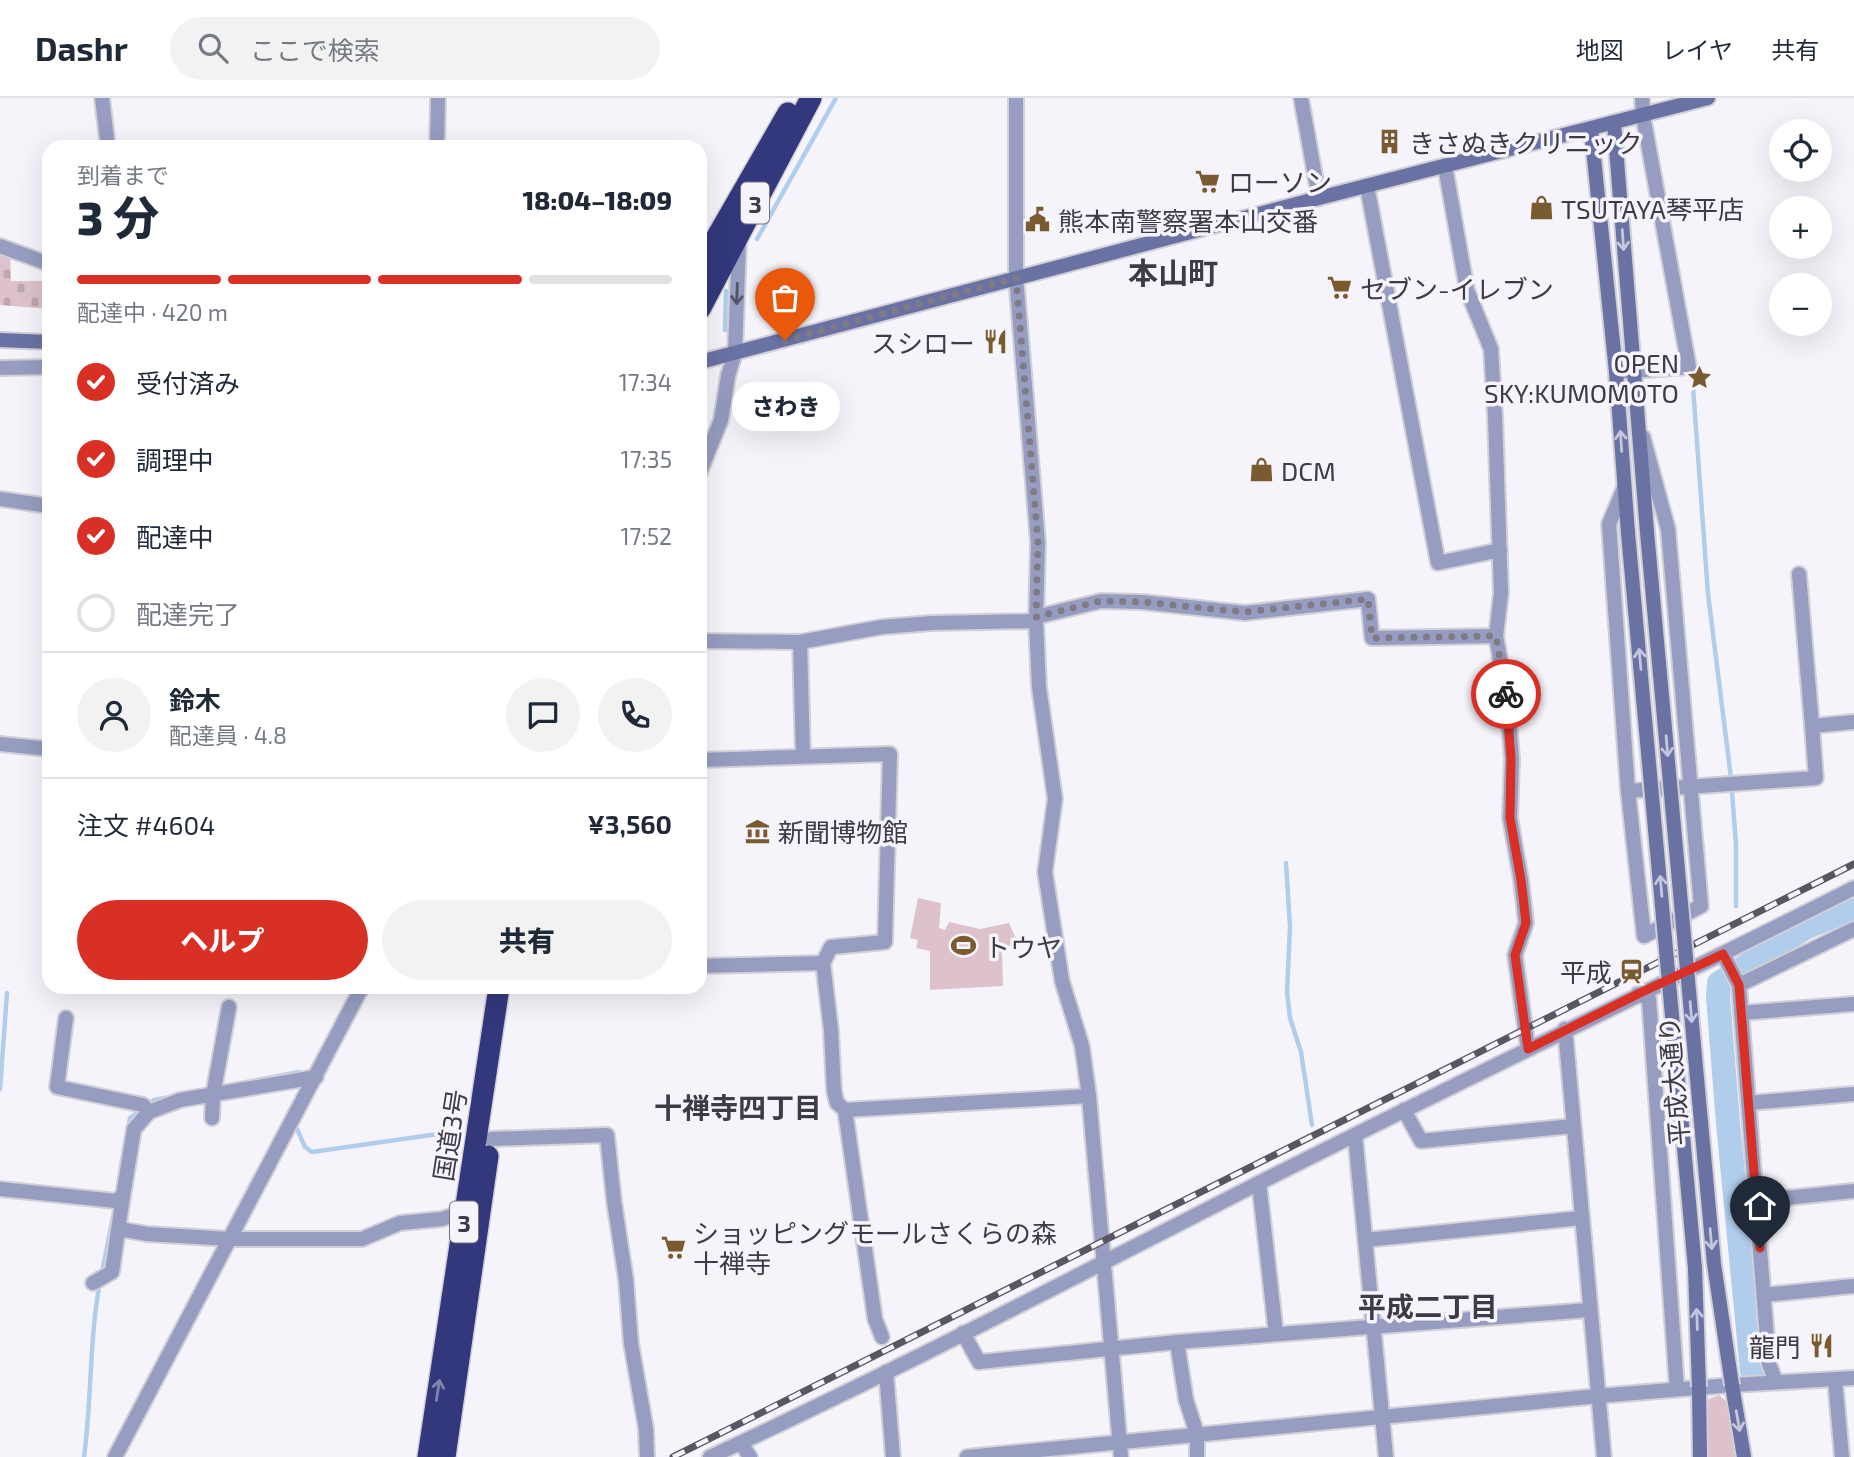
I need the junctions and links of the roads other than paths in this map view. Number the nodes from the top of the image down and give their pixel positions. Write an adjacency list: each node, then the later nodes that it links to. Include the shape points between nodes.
1 (102, 98): 12 (street)
2 (438, 98): 13 (street)
3 (796, 98): 19 (highway, 3)
4 (811, 98): 17 (highway, 3)
5 (1016, 98): 21 (street)
6 (1301, 98): 16 (street)
7 (1642, 98): 9 (street)
8 (1708, 98): 9 (street)
9 (1643, 116): 10 (street); 29 (street, via 1689,367)
10 (1615, 123): 11 (street); 29 (street, 平成大通り, one-way to 29)
11 (1591, 129): 14 (street); 30 (street, 平成大通り)
12 (107, 140)
13 (437, 140)
14 (1445, 166): 15 (street); 36 (street, via 1467,290 1491,349)
15 (1367, 186): 16 (street); 36 (street, via 1438,563)
16 (1319, 198): 21 (street)
17 (739, 235): 22 (highway, 3); 25 (street, one-way to 25)
18 (0, 246): 20 (street)
19 (707, 254)
20 (42, 261)
21 (1016, 278): 25 (street); 38 (street, via 1038,542)
22 (707, 296)
23 (0, 340): 24 (street)
24 (42, 342)
25 (735, 354): 26 (street); 32 (street, via 721,419)
26 (707, 360)
27 (42, 367): 28 (street)
28 (0, 368)
29 (1633, 371): 30 (street); 31 (street, 平成大通り)
30 (1616, 372): 33 (street, 平成大通り, one-way to 30)
31 (1636, 412): 48 (street, via 1668,528); 103 (street, 平成大通り, one-way to 103, bridge, via 1714,1264)
32 (707, 454)
33 (1624, 488): 49 (street, via 1609,524); 104 (street, 平成大通り, one-way to 33, bridge, via 1694,1254)
34 (0, 499): 35 (street)
35 (42, 505)
36 (1500, 550): 39 (street)
37 (1799, 574): 43 (street)
38 (1036, 619): 39 (street, via 1101,601 1245,612 1368,599 1372,638); 41 (street, via 882,627); 69 (street, via 1039,687 1055,799 1045,872 1062,981 1082,1045)
39 (1496, 636): 65 (street, via 1507,699 1510,818 1526,923 1515,955)
40 (707, 641): 41 (street)
41 (800, 642): 46 (street)
42 (1854, 722): 43 (street)
43 (1812, 726): 48 (street, via 1816,778)
44 (0, 744): 45 (street)
45 (42, 748)
46 (803, 756): 47 (street); 53 (street, via 890,754 886,943 831,947)
47 (707, 760)
48 (1690, 788): 49 (street); 49 (street, via 1701,906 1644,936)
49 (1628, 791)
50 (1854, 888): 52 (street)
51 (1854, 929): 55 (street)
52 (1723, 954): 55 (street); 59 (street)
53 (823, 963): 54 (street); 71 (street, via 834,1091)
54 (707, 966)
55 (1739, 985): 62 (street)
56 (358, 994): 66 (street)
57 (498, 994): 83 (highway, 国道3号 / 3)
58 (511, 994): 77 (highway, 国道3号 / 3)
59 (1638, 994): 64 (street); 105 (street, via 1649,999)
60 (1854, 1004): 62 (street)
61 (229, 1007): 68 (street)
62 (1741, 1013): 70 (street)
63 (66, 1017): 73 (street, via 57,1087 143,1104)
64 (1565, 1030): 65 (street); 75 (street)
65 (1528, 1049): 72 (street)
66 (316, 1077): 68 (street); 86 (street)
67 (1854, 1094): 70 (street)
68 (213, 1095): 73 (street, via 180,1100); 74 (street)
69 (1089, 1096): 71 (street); 88 (street)
70 (1749, 1103): 82 (street)
71 (845, 1110): 96 (street, via 875,1319)
72 (1404, 1111): 75 (street, via 1421,1140); 76 (street)
73 (149, 1112): 81 (street, via 134,1129)
74 (212, 1118)
75 (1573, 1126): 84 (street)
76 (1355, 1135): 78 (street); 87 (street)
77 (491, 1139): 113 (highway, 国道3号 / 3); 114 (street, via 607,1135)
78 (1259, 1183): 88 (street); 95 (street)
79 (1854, 1191): 82 (street)
80 (0, 1192): 81 (street, via 116,1201)
81 (123, 1196): 85 (street)
82 (1757, 1201): 91 (street)
83 (465, 1211): 86 (street, via 442,1219 400,1223 362,1238); 112 (highway, 国道3号 / 3, one-way to 83)
84 (1581, 1218): 87 (street); 92 (street)
85 (119, 1229): 86 (street); 89 (street, via 112,1272)
86 (230, 1239): 111 (street)
87 (1365, 1240): 93 (street)
88 (1104, 1263): 94 (street); 98 (street)
89 (93, 1283)
90 (1854, 1286): 91 (street)
91 (1764, 1295): 102 (street, via 1769,1364)
92 (1589, 1310): 93 (street); 106 (street)
93 (1373, 1328): 95 (street); 107 (street)
94 (963, 1333): 98 (street, via 979,1362); 99 (street)
95 (1276, 1334): 97 (street)
96 (882, 1337)
97 (1177, 1342): 98 (street); 108 (street, via 1186,1400)
98 (1111, 1348): 110 (street)
99 (886, 1372): 109 (street); 117 (street)
100 (1854, 1378): 101 (street)
101 (1835, 1380): 102 (street); 124 (street)
102 (1776, 1382): 103 (street)
103 (1732, 1385): 104 (street); 123 (street, 平成大通り, one-way to 123)
104 (1699, 1387): 105 (street); 122 (street, 平成大通り)
105 (1677, 1389): 106 (street)
106 (1598, 1396): 107 (street); 121 (street)
107 (1382, 1418): 108 (street); 120 (street)
108 (1197, 1434): 110 (street); 119 (street)
109 (741, 1443): 115 (street); 116 (street)
110 (1121, 1450): 118 (street)
111 (115, 1457)
112 (428, 1457)
113 (445, 1457)
114 (647, 1457)
115 (710, 1457)
116 (751, 1457)
117 (893, 1457)
118 (967, 1457)
119 (1197, 1457)
120 (1386, 1457)
121 (1604, 1457)
122 (1700, 1457)
123 (1744, 1457)
124 (1842, 1457)

